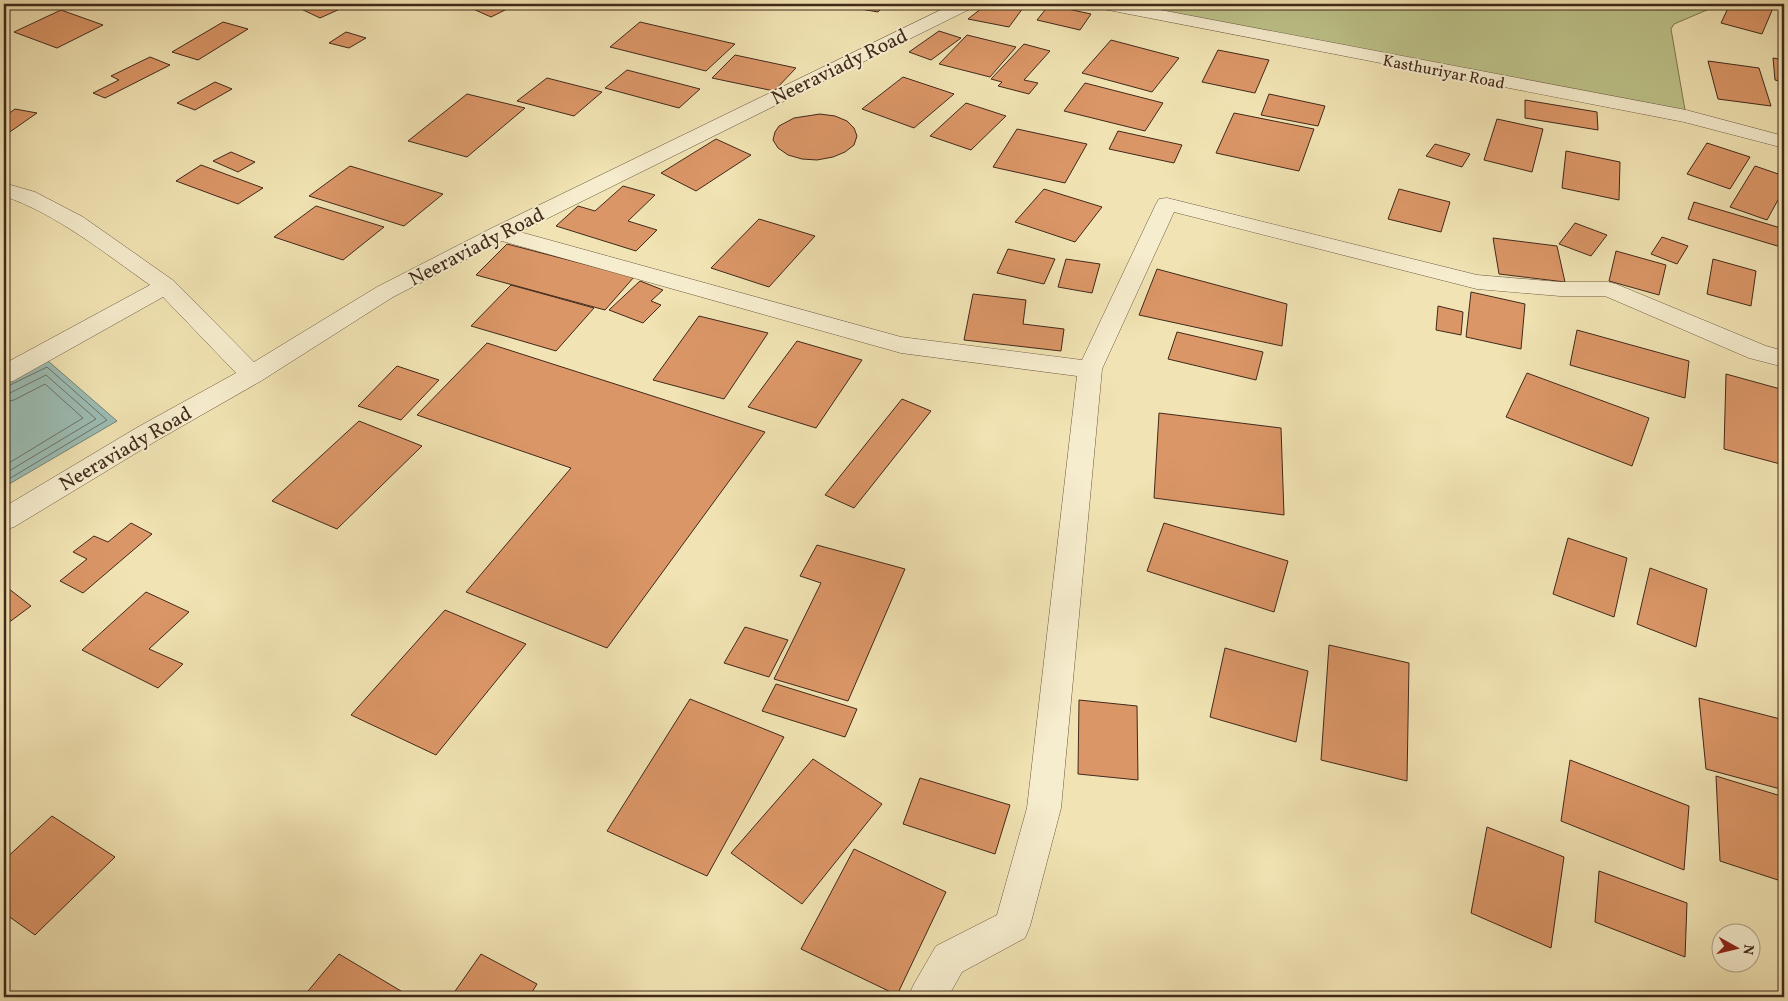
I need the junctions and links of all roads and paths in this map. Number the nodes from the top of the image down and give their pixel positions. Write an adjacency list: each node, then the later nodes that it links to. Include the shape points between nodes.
1 (966, 4): 5 (street, Neeraviady Road)
2 (1103, 4): 3 (street, Kasthuriyar Road, via 1686,116)
3 (1784, 142)
4 (4, 189): 6 (street, via 75,222)
5 (500, 233): 8 (street, via 900,345); 10 (street, Neeraviady Road, via 385,292)
6 (166, 286): 9 (street); 10 (street)
7 (1784, 359): 8 (street, via 1758,352 1608,289 1560,289 1477,282 1167,204)
8 (1090, 369): 12 (street, via 1044,808 1012,926 949,959)
9 (4, 375)
10 (252, 375): 11 (street, Neeraviady Road)
11 (4, 520)
12 (927, 997)

